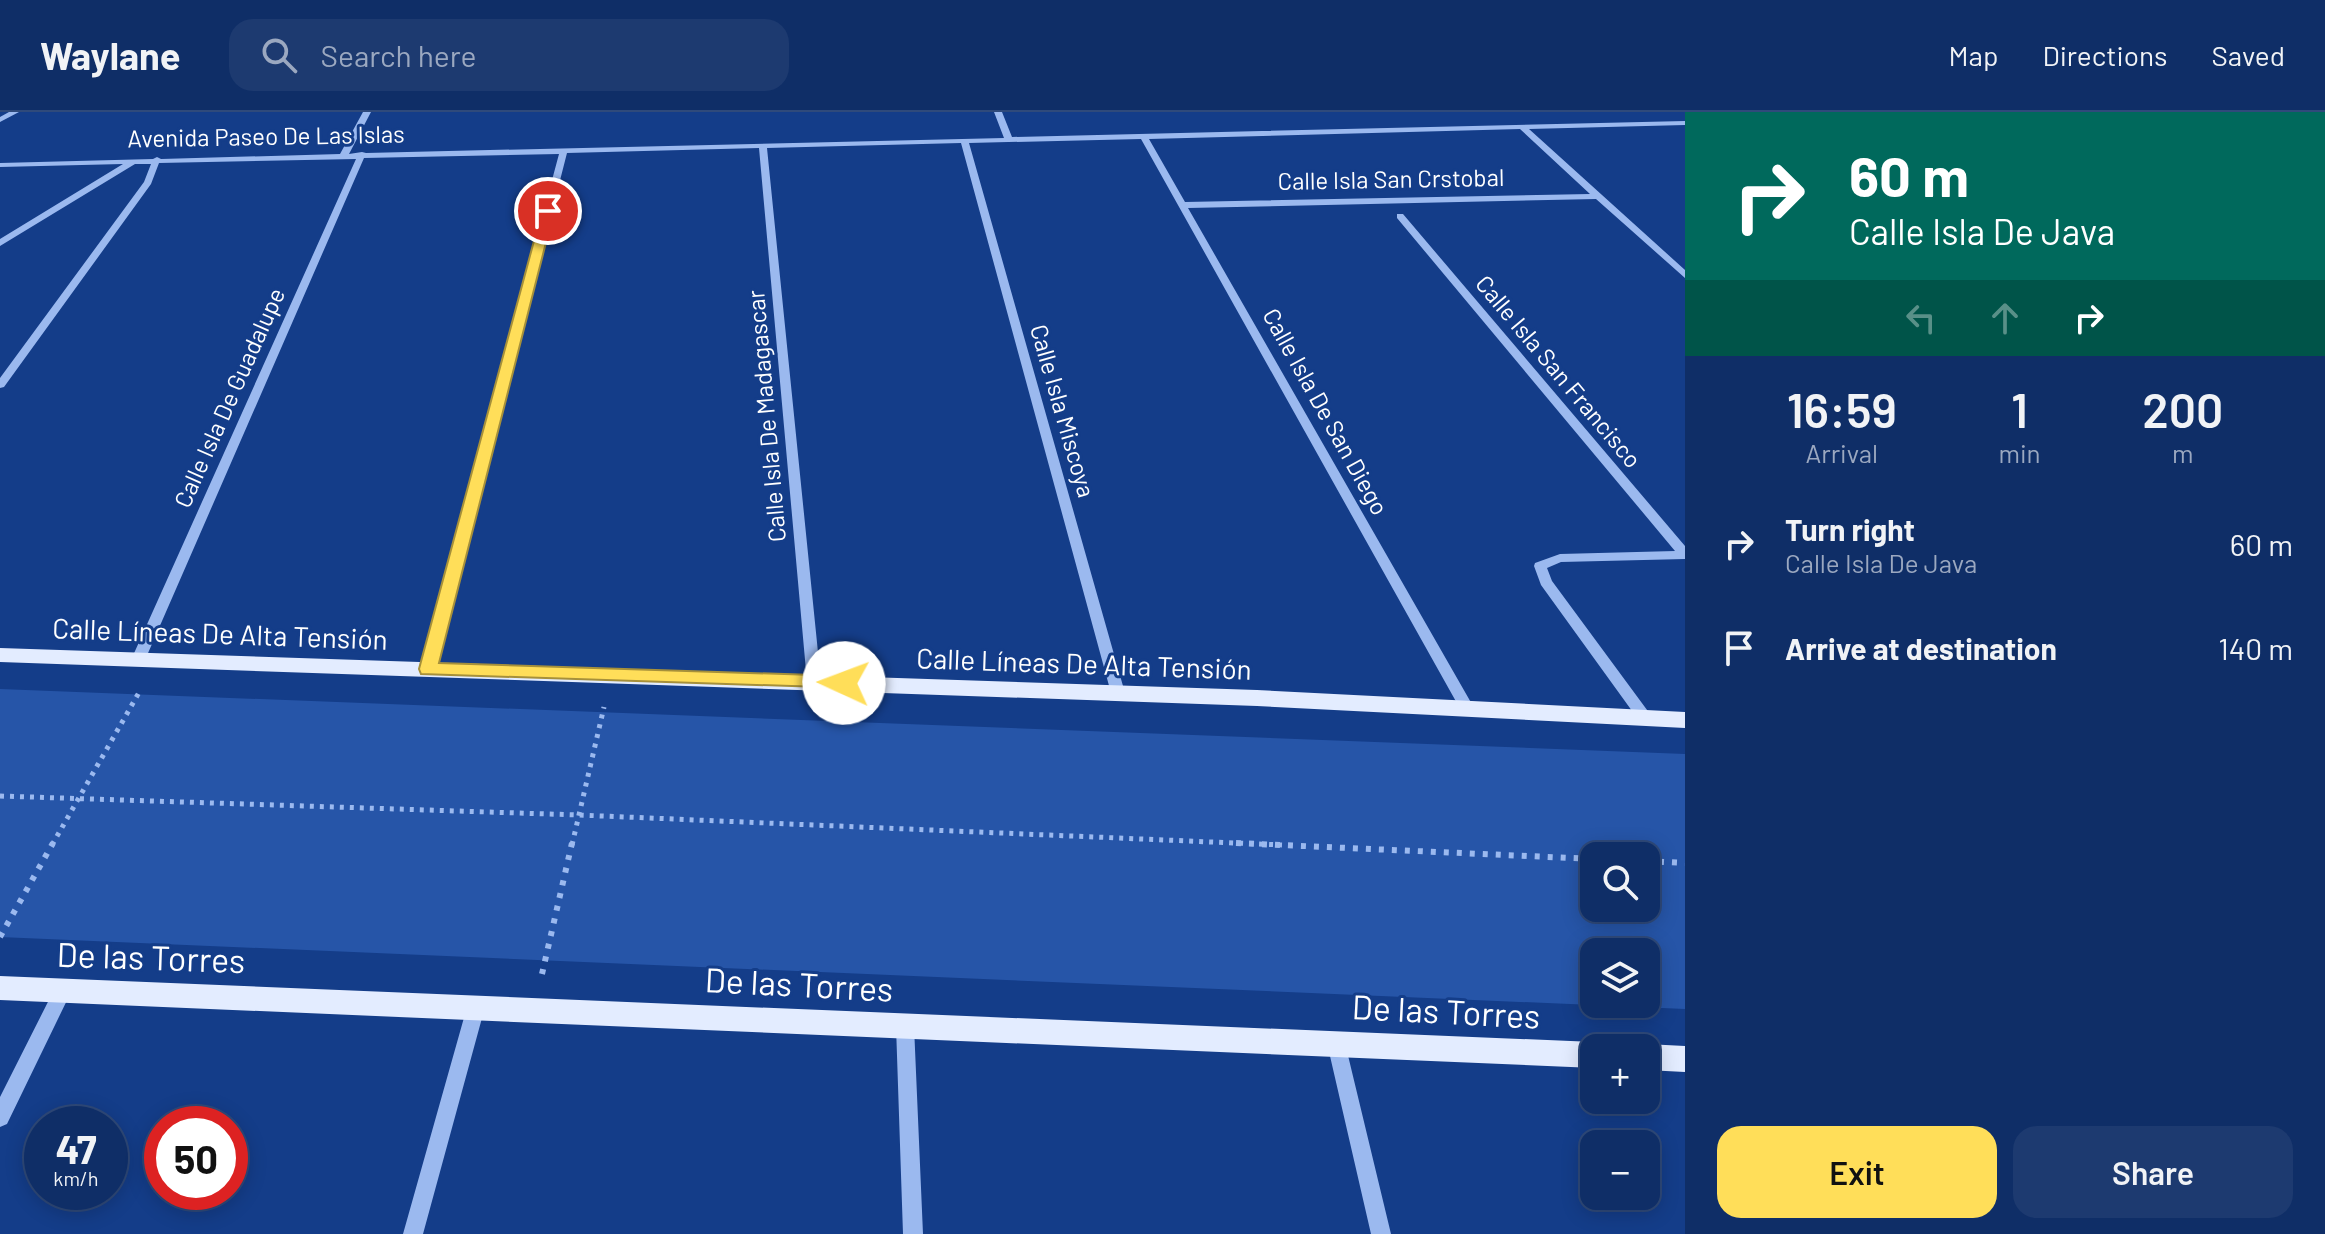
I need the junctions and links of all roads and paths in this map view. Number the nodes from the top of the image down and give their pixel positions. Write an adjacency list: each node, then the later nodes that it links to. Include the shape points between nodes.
1 (15, 112): 5 (street)
2 (367, 112): 15 (street)
3 (998, 112): 10 (street)
4 (1635, 112): 7 (street)
5 (0, 120)
6 (1685, 123): 7 (street, Avenida Paseo De Las Islas)
7 (1650, 124): 8 (street, Avenida Paseo De Las Islas)
8 (1522, 127): 9 (street, Avenida Paseo De Las Islas); 19 (street)
9 (1143, 136): 10 (street, Avenida Paseo De Las Islas); 20 (street, Calle Isla De San Diego)
10 (1009, 139): 11 (street, Avenida Paseo De Las Islas)
11 (964, 140): 12 (street, Avenida Paseo De Las Islas); 31 (street, Calle Isla Miscoya)
12 (763, 145): 13 (street, Avenida Paseo De Las Islas); 30 (street, Calle Isla De Madagascar)
13 (564, 150): 14 (street, Avenida Paseo De Las Islas); 28 (street)
14 (362, 154): 15 (street, Avenida Paseo De Las Islas); 27 (street, Calle Isla De Guadalupe)
15 (344, 155): 16 (street, Avenida Paseo De Las Islas)
16 (157, 159): 17 (street, Avenida Paseo De Las Islas); 24 (street, via 148,182)
17 (135, 160): 18 (street, Avenida Paseo De Las Islas); 22 (street)
18 (0, 165)
19 (1599, 196): 20 (street, Calle Isla San Crstobal); 23 (street)
20 (1183, 205): 32 (street, Calle Isla De San Diego)
21 (1400, 216): 25 (street, Calle Isla San Francisco)
22 (0, 243)
23 (1685, 275)
24 (0, 385)
25 (1685, 555): 33 (street, via 1560,558 1540,566 1546,582)
26 (0, 655): 27 (main road, Calle Líneas De Alta Tensión)
27 (147, 660): 28 (main road, Calle Líneas De Alta Tensión); 36 (path)
28 (428, 669): 29 (main road, Calle Líneas De Alta Tensión)
29 (611, 675): 30 (main road, Calle Líneas De Alta Tensión); 37 (path)
30 (814, 682): 31 (main road, Calle Líneas De Alta Tensión)
31 (1118, 693): 32 (main road, Calle Líneas De Alta Tensión)
32 (1468, 710): 33 (main road, Calle Líneas De Alta Tensión)
33 (1645, 718): 34 (main road, Calle Líneas De Alta Tensión)
34 (1685, 720)
35 (0, 796): 36 (path)
36 (80, 798): 37 (path); 41 (path)
37 (579, 815): 38 (path); 45 (path)
38 (1580, 858)
39 (1660, 862): 40 (path)
40 (1685, 863)
41 (0, 937)
42 (0, 988): 43 (main road, De las Torres)
43 (63, 990): 44 (main road, De las Torres); 51 (street)
44 (476, 1007): 45 (main road, De las Torres); 52 (street)
45 (534, 1009): 46 (main road, De las Torres)
46 (905, 1026): 47 (main road, De las Torres); 53 (street)
47 (1336, 1043): 48 (main road, De las Torres); 54 (street)
48 (1580, 1054)
49 (1660, 1058): 50 (main road)
50 (1685, 1059)
51 (0, 1117)
52 (413, 1234)
53 (913, 1234)
54 (1381, 1234)

